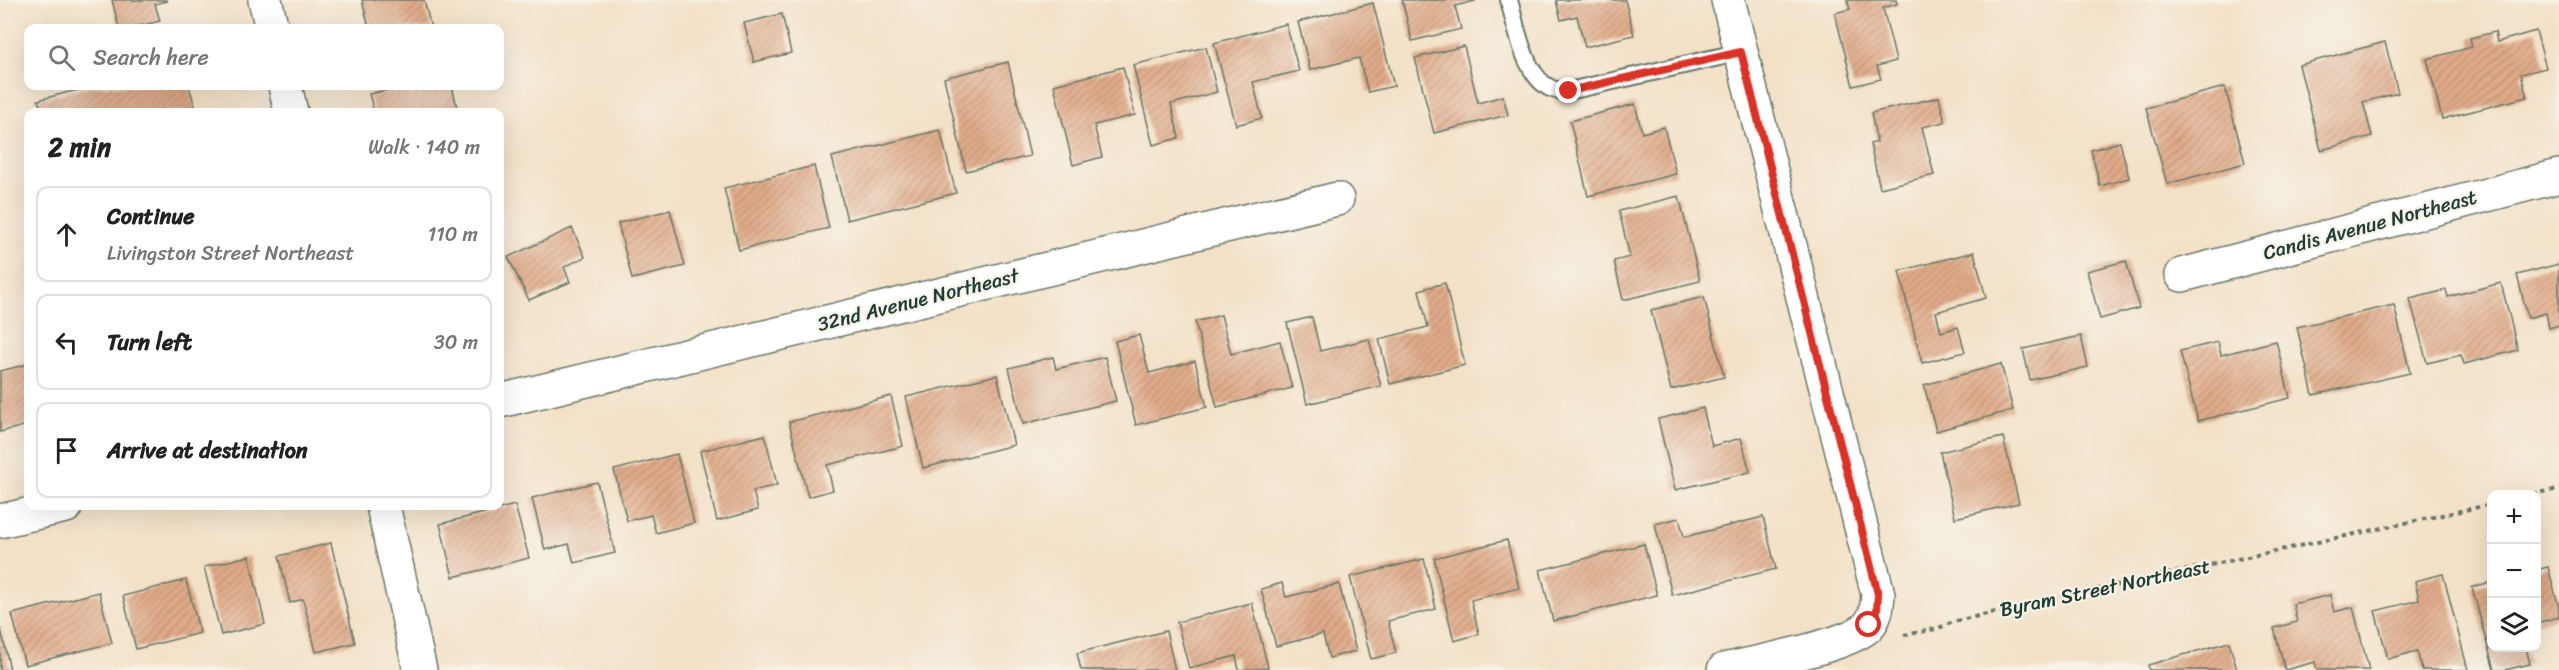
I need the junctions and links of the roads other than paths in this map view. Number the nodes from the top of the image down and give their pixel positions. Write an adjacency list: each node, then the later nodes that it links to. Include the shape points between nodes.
1 (265, 0): 4 (street)
2 (1509, 0): 5 (lane, via 1533,72 1550,89 1569,91)
3 (1728, 0): 5 (street)
4 (271, 24)
5 (1741, 52): 15 (street, via 1878,594 1877,611 1869,625)
6 (286, 90): 7 (street)
7 (290, 108)
8 (2559, 176): 10 (street, Candis Avenue Northeast)
9 (1337, 199): 11 (street, 32nd Avenue Northeast)
10 (2182, 274)
11 (504, 400)
12 (48, 510): 14 (street)
13 (384, 510): 16 (street)
14 (0, 521)
15 (1827, 658): 17 (street)
16 (420, 670)
17 (1724, 670)

